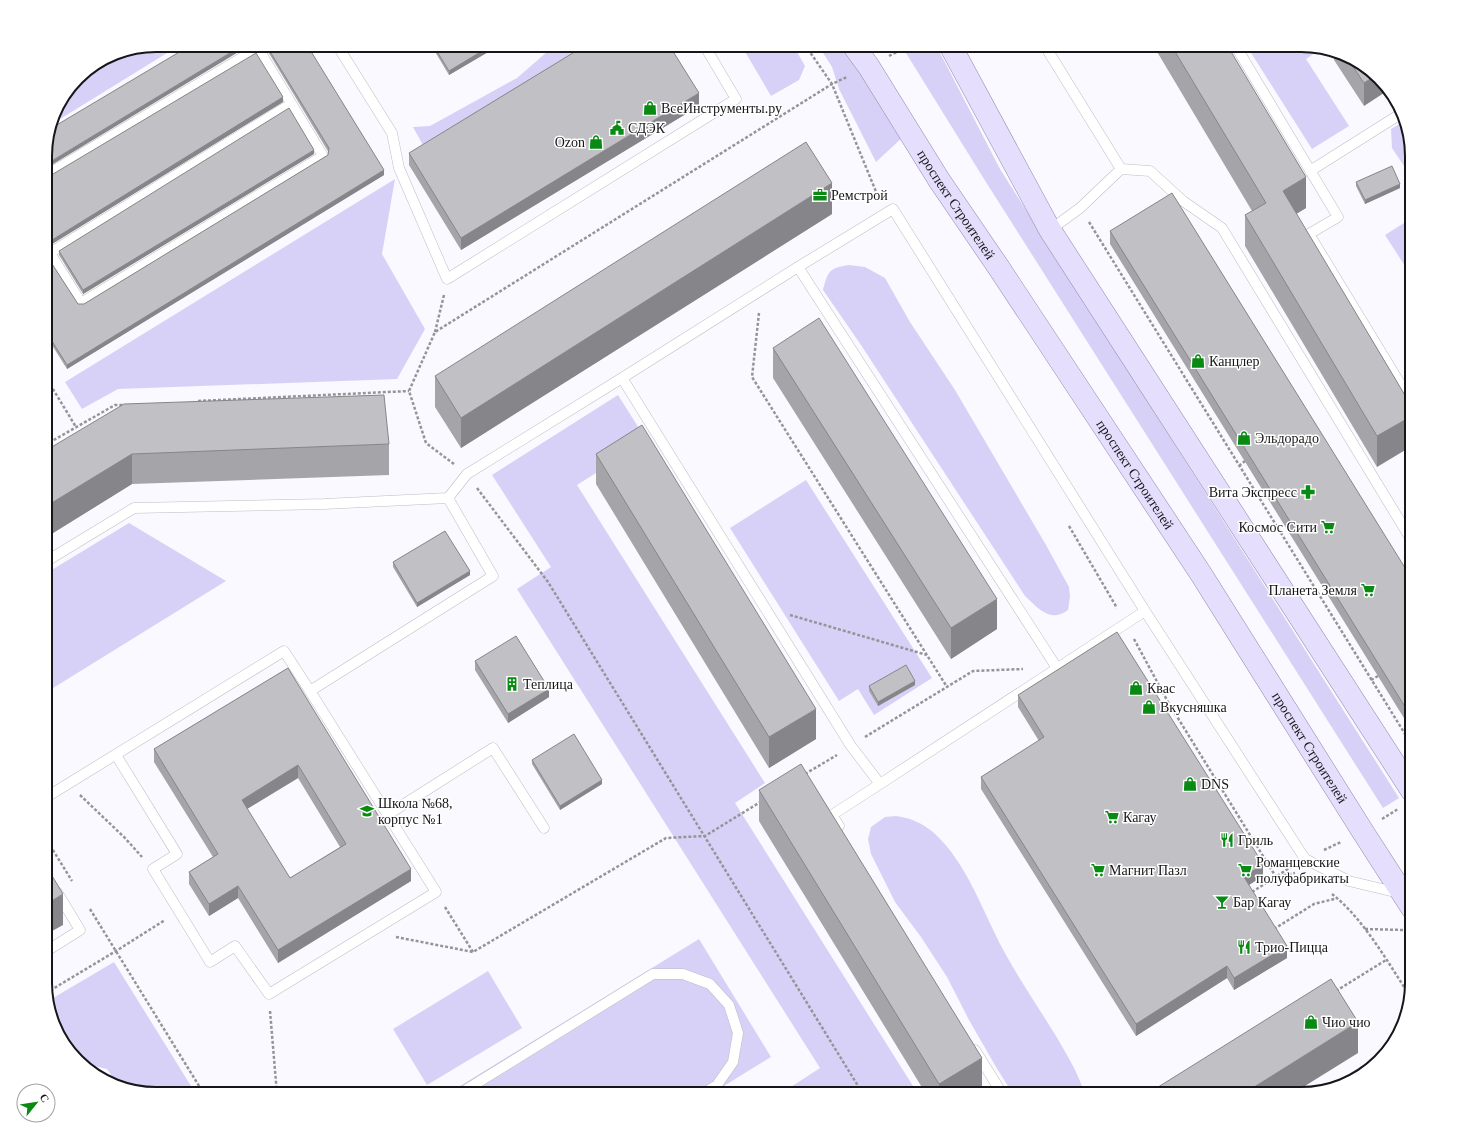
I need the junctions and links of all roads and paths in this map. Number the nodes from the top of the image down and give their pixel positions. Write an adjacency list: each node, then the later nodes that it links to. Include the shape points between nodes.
1 (249, 52): 14 (lane)
2 (260, 52): 10 (lane)
3 (341, 52): 20 (lane, via 392,133 400,168)
4 (708, 52): 20 (lane, via 736,99)
5 (858, 52): 61 (main road, проспект Строителей, via 939,180 1201,574)
6 (954, 52): 16 (main road)
7 (1048, 52): 12 (lane)
8 (1239, 52): 13 (lane)
9 (832, 84): 22 (path)
10 (292, 104): 17 (lane); 18 (lane, via 323,156 81,302)
11 (1397, 116): 13 (lane)
12 (1121, 169): 15 (lane); 37 (lane, via 1150,171 1184,201 1222,228)
13 (1310, 171): 25 (lane, via 1338,217 1309,234)
14 (52, 172)
15 (1080, 208): 16 (lane); 30 (path)
16 (1050, 230): 56 (main road)
17 (52, 247)
18 (52, 255)
19 (798, 267): 21 (lane); 40 (lane, via 893,209); 42 (lane)
20 (447, 279): 22 (path)
21 (762, 290): 23 (lane); 41 (path, via 752,378)
22 (435, 332): 26 (path)
23 (622, 378): 35 (lane); 39 (lane)
24 (52, 388): 31 (path)
25 (1405, 390)
26 (409, 391): 27 (path); 35 (path, via 426,442)
27 (194, 402)
28 (131, 405): 31 (path, via 115,405)
29 (1213, 410): 30 (path)
30 (1207, 413): 34 (path)
31 (76, 427): 32 (path)
32 (52, 441)
33 (1245, 461): 34 (path)
34 (1239, 466): 44 (path)
35 (467, 474): 36 (lane); 62 (path, via 548,582)
36 (448, 498): 38 (lane, via 324,504 134,508); 46 (lane, via 493,576)
37 (1405, 528)
38 (52, 558)
39 (765, 607): 41 (path); 50 (lane)
40 (1145, 611): 42 (lane); 74 (lane, via 1305,859 1349,881)
41 (927, 655): 45 (path)
42 (1057, 668): 45 (path, via 973,671); 54 (lane)
43 (1378, 676): 44 (path)
44 (1371, 680): 49 (path)
45 (947, 687): 50 (path)
46 (310, 691): 51 (lane, via 284,650); 59 (lane)
47 (1168, 702): 48 (path)
48 (1162, 705)
49 (1405, 733)
50 (851, 746): 52 (path); 54 (lane)
51 (116, 754): 53 (lane); 67 (lane, via 177,854)
52 (804, 775)
53 (68, 784): 55 (lane); 67 (path, via 125,838)
54 (880, 784): 63 (lane, via 832,815)
55 (52, 794)
56 (1405, 798)
57 (765, 799): 62 (path)
58 (1405, 801): 61 (path)
59 (387, 815): 60 (lane, via 493,748); 72 (lane)
60 (544, 828)
61 (1363, 832): 71 (main road, проспект Строителей)
62 (705, 836): 84 (path, via 666,838); 94 (path)
63 (844, 836)
64 (1252, 839): 65 (path)
65 (1247, 842)
66 (52, 848): 69 (path)
67 (153, 869): 77 (lane)
68 (1276, 877): 73 (path)
69 (74, 884)
70 (53, 886): 82 (lane, via 80,930)
71 (1405, 890)
72 (436, 892): 81 (lane); 84 (path)
73 (1250, 893)
74 (1405, 895)
75 (1338, 898): 80 (path, via 1314,904)
76 (87, 904): 83 (path)
77 (179, 912): 83 (path); 88 (lane, via 210,962 235,946)
78 (1365, 929): 79 (path)
79 (1404, 930)
80 (1270, 931)
81 (370, 932): 84 (path); 88 (lane)
82 (52, 948)
83 (116, 951): 86 (path); 90 (path)
84 (473, 952)
85 (1386, 960): 87 (path)
86 (52, 988)
87 (1332, 993)
88 (269, 994): 91 (path)
89 (969, 1040): 95 (lane)
90 (200, 1087)
91 (276, 1087)
92 (470, 1087): 93 (lane, via 653,974 683,974 710,984 729,1006 738,1033 733,1062)
93 (715, 1087)
94 (859, 1087)
95 (998, 1087)

